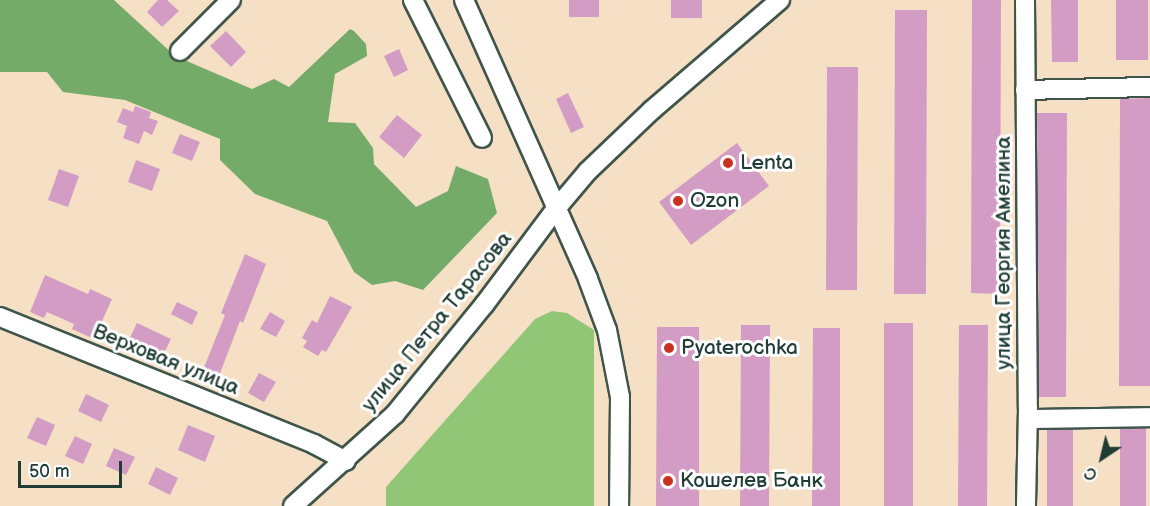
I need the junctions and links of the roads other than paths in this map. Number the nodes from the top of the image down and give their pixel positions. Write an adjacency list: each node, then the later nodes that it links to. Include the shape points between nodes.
1 (231, 0): 6 (street)
2 (413, 0): 9 (street)
3 (464, 0): 10 (street)
4 (780, 0): 10 (street, улица Петра Тарасова, via 652,110 588,171)
5 (1025, 0): 8 (street, улица Георгия Амелина)
6 (180, 51)
7 (1150, 87): 8 (street)
8 (1025, 90): 13 (street, улица Георгия Амелина)
9 (482, 138)
10 (555, 210): 14 (street, улица Петра Тарасова, via 395,414); 16 (street, via 607,330 620,397)
11 (0, 317): 14 (street, Верховая улица, via 314,444)
12 (1150, 417): 13 (street)
13 (1028, 419): 17 (street, улица Георгия Амелина)
14 (346, 461): 15 (street, улица Петра Тарасова)
15 (293, 506)
16 (619, 506)
17 (1026, 506)

